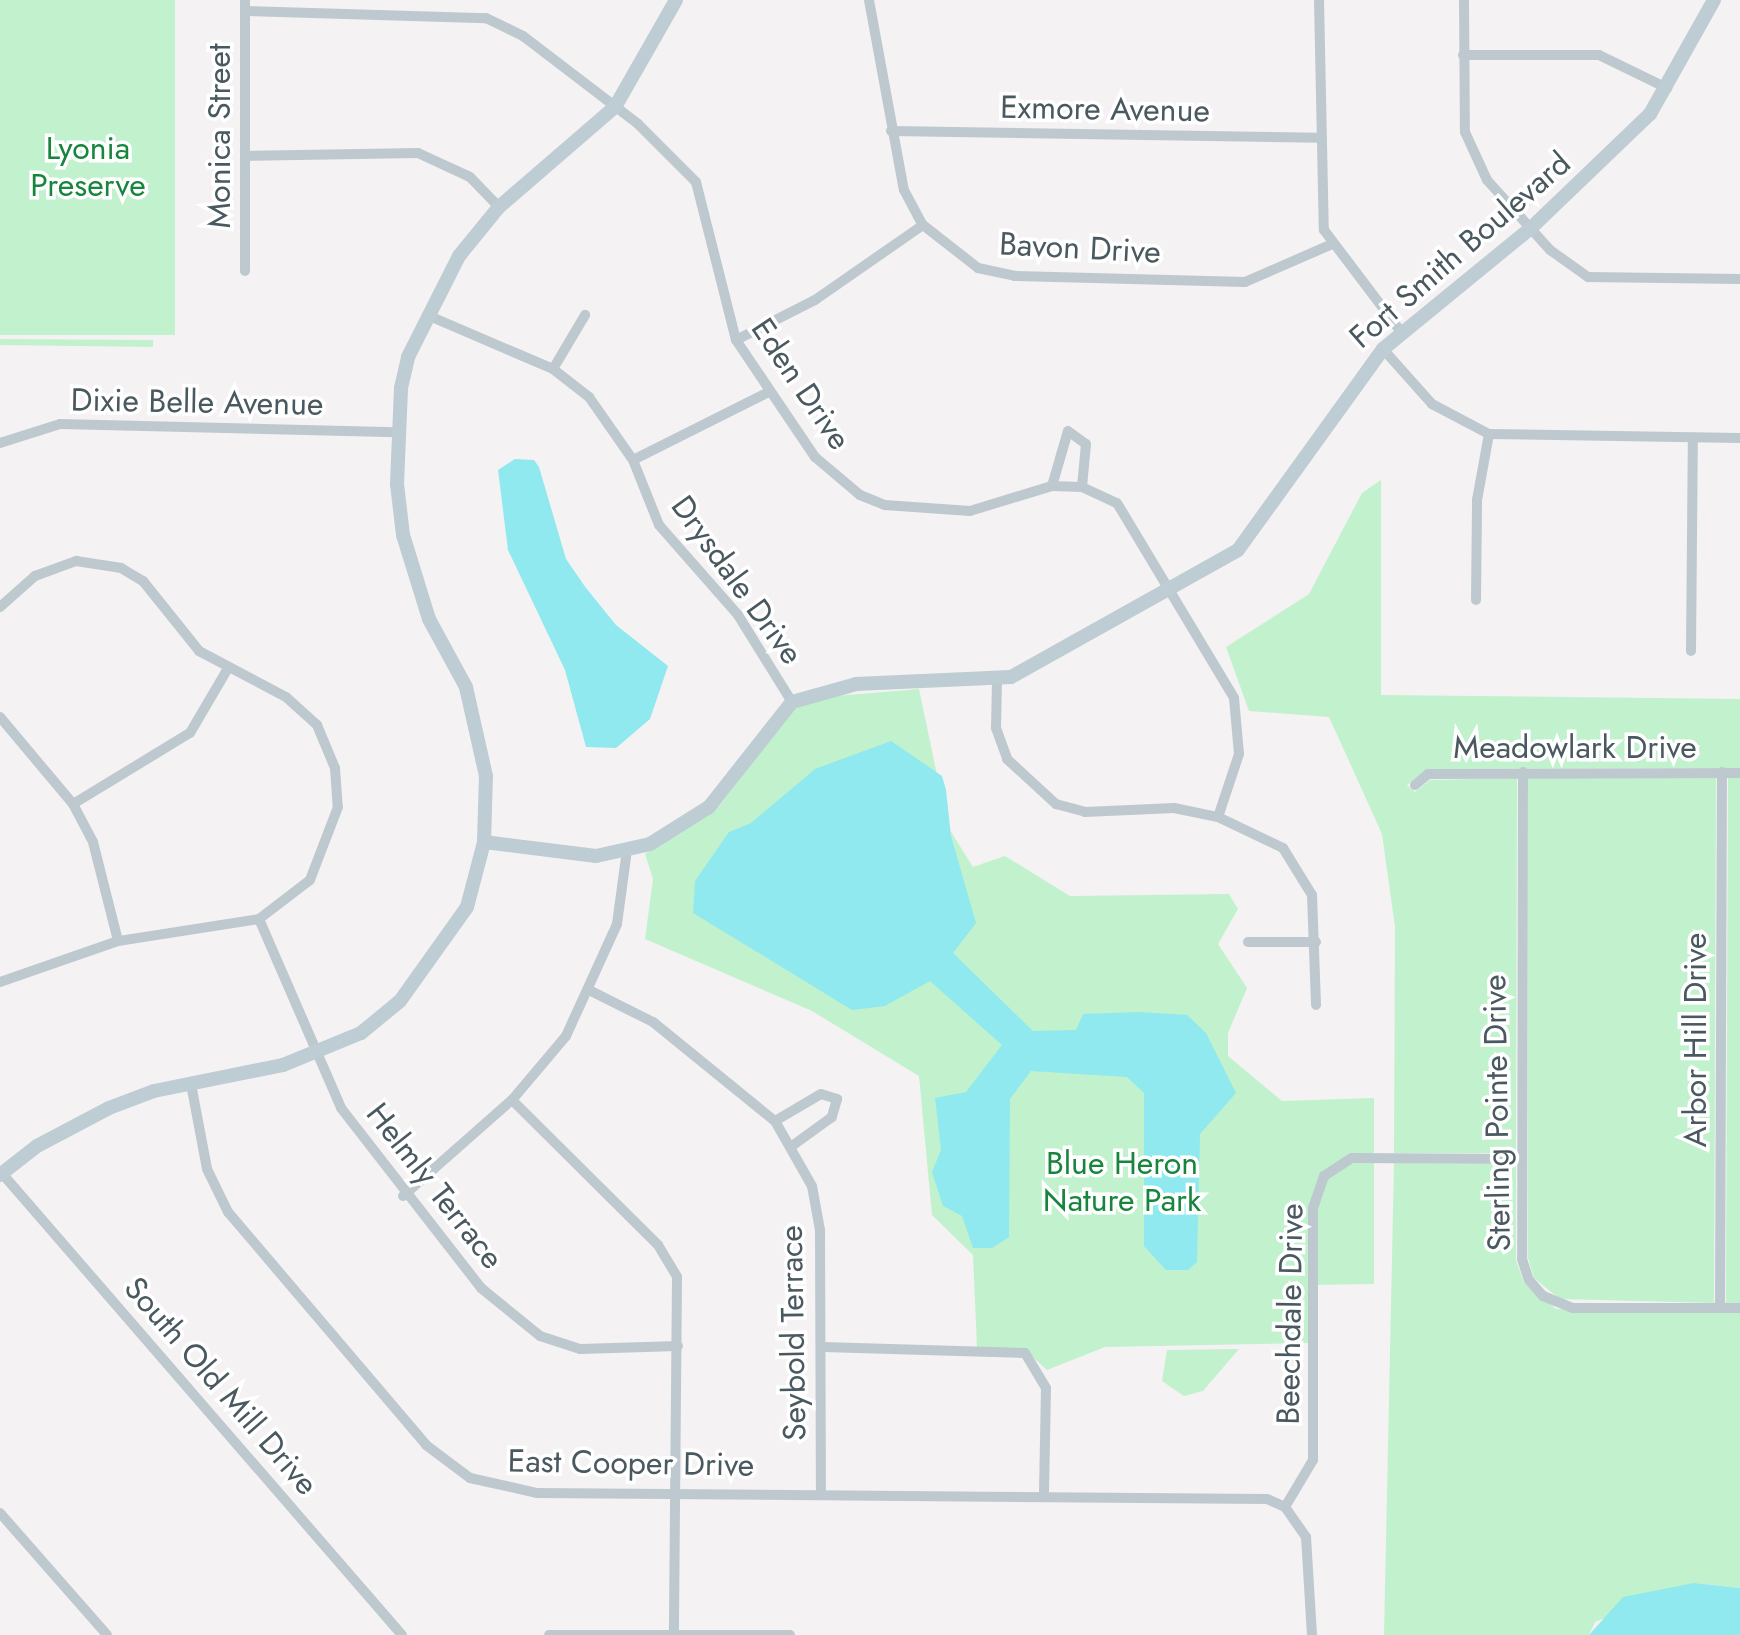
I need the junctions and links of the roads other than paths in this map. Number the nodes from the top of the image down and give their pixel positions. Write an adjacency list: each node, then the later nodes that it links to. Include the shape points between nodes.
1 (676, 0): 9 (street)
2 (869, 0): 10 (street, Bavon Drive)
3 (1319, 0): 11 (street)
4 (1464, 0): 7 (street)
5 (1714, 0): 8 (street, Fort Smith Boulevard)
6 (245, 6): 9 (street, Eden Drive, via 486,18 523,36); 12 (street, Monica Street)
7 (1463, 55): 8 (street, via 1599,55); 15 (street, via 1465,132 1474,161)
8 (1667, 88): 15 (street, Fort Smith Boulevard, via 1620,147)
9 (615, 107): 13 (street); 22 (street, Eden Drive, via 696,182)
10 (891, 131): 11 (street, Exmore Avenue); 14 (street, Bavon Drive, via 904,190)
11 (1318, 138): 16 (street, via 1320,206)
12 (245, 156): 13 (street, via 418,153 470,177); 17 (street, Monica Street)
13 (499, 207): 19 (street, via 459,256)
14 (923, 225): 16 (street, Bavon Drive, via 978,268 1015,276 1245,282); 22 (street, via 815,300)
15 (1531, 228): 18 (street, via 1588,277); 21 (street, Fort Smith Boulevard)
16 (1330, 245): 21 (street)
17 (245, 271)
18 (1740, 279)
19 (427, 315): 24 (street, Drysdale Drive); 26 (street, via 408,357)
20 (585, 315): 24 (street)
21 (1402, 333): 23 (street, Fort Smith Boulevard)
22 (736, 340): 25 (street, Eden Drive)
23 (1383, 349): 27 (street, via 1432,404); 34 (street, Fort Smith Boulevard, via 1329,414 1252,538)
24 (553, 369): 31 (street, Drysdale Drive, via 589,397)
25 (767, 393): 31 (street); 32 (street, Eden Drive, via 835,479 885,505 970,511)
26 (397, 432): 30 (street, Dixie Belle Avenue, via 60,424); 48 (street, via 397,484 416,584 478,723)
27 (1489, 434): 28 (street); 35 (street, via 1477,500)
28 (1693, 438): 29 (street); 37 (street)
29 (1740, 438)
30 (0, 443)
31 (633, 460): 40 (street, Drysdale Drive, via 659,525 738,615)
32 (1052, 486): 33 (street, Eden Drive); 33 (street, via 1068,431 1086,444)
33 (1082, 487): 34 (street, Eden Drive, via 1117,503)
34 (1174, 589): 39 (street, Fort Smith Boulevard); 47 (street, Eden Drive, via 1234,698 1240,727)
35 (1476, 600)
36 (0, 607): 38 (street, via 53,567 110,565 143,581 182,636)
37 (1691, 651)
38 (227, 670): 46 (street, via 190,733); 50 (street, via 303,711 317,725 335,768 338,807 325,854 288,901)
39 (997, 680): 40 (street, Fort Smith Boulevard, via 856,684); 47 (street, via 996,728 1007,759 1056,804 1085,812 1174,808)
40 (792, 702): 49 (street, via 709,807)
41 (0, 717): 46 (street)
42 (1523, 772): 43 (street, Meadowlark Drive); 45 (street, Meadowlark Drive, via 1428,774); 62 (street, Sterling Pointe Drive)
43 (1722, 772): 44 (street, Meadowlark Drive); 65 (street, Arbor Hill Drive)
44 (1740, 773)
45 (1415, 785)
46 (73, 804): 51 (street, via 93,842)
47 (1218, 817): 53 (street, via 1258,832 1301,867)
48 (484, 842): 49 (street, via 555,855); 57 (street, via 467,907 437,955 361,1033)
49 (627, 850): 55 (street, via 617,924)
50 (259, 919): 51 (street); 57 (street, Helmly Terrace)
51 (118, 941): 54 (street)
52 (1248, 942): 53 (street)
53 (1316, 942): 56 (street)
54 (0, 982)
55 (591, 991): 59 (street, via 566,1036); 60 (street, Seybold Terrace, via 653,1022)
56 (1316, 1005)
57 (314, 1055): 58 (street); 64 (street, Helmly Terrace, via 347,1118)
58 (191, 1084): 63 (street, via 109,1108); 69 (street, East Cooper Drive, via 207,1169 228,1212 448,1464 507,1491)
59 (512, 1100): 64 (street); 67 (street, via 669,1259 680,1299)
60 (775, 1121): 61 (street, Seybold Terrace); 61 (street, via 821,1094 837,1099 832,1117)
61 (792, 1146): 68 (street, Seybold Terrace, via 820,1230)
62 (1521, 1159): 65 (street, Sterling Pointe Drive, via 1522,1259 1543,1296 1572,1308); 72 (street, Beechdale Drive, via 1352,1158 1324,1176 1313,1208 1313,1460)
63 (0, 1173): 76 (street, South Old Mill Drive)
64 (403, 1196): 67 (street, Helmly Terrace, via 481,1288 540,1336 580,1349)
65 (1720, 1308): 66 (street, Sterling Pointe Drive)
66 (1740, 1308)
67 (678, 1346): 69 (street)
68 (823, 1347): 70 (street, Seybold Terrace); 71 (street, via 1025,1353 1046,1388)
69 (676, 1492): 70 (street, East Cooper Drive); 74 (street)
70 (821, 1492): 71 (street, East Cooper Drive)
71 (1044, 1494): 72 (street, East Cooper Drive, via 1253,1496)
72 (1285, 1507): 79 (street, via 1298,1519 1312,1561)
73 (0, 1513): 75 (street)
74 (674, 1633): 77 (street); 78 (street)
75 (107, 1635)
76 (402, 1635)
77 (549, 1635)
78 (790, 1635)
79 (1312, 1635)

